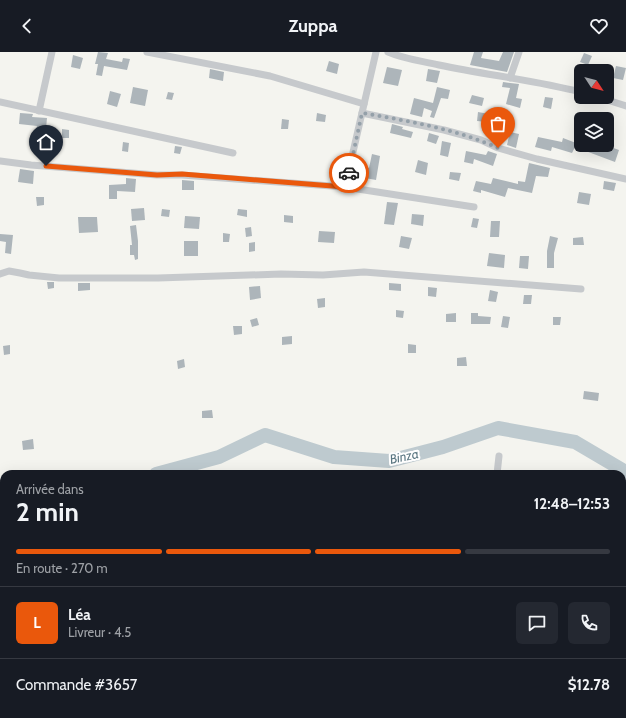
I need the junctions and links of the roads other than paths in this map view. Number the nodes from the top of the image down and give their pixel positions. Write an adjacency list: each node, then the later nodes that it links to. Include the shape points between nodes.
1 (52, 52): 12 (street)
2 (147, 52): 10 (street, via 270,76)
3 (376, 52): 10 (street)
4 (388, 52): 6 (street, via 413,60)
5 (519, 52): 6 (street)
6 (510, 78): 7 (street)
7 (574, 90)
8 (0, 102): 12 (street)
9 (614, 102): 11 (street)
10 (364, 104): 13 (street)
11 (626, 106)
12 (40, 111): 14 (street)
13 (362, 113): 16 (street, via 444,130 537,159); 17 (street)
14 (233, 153)
15 (0, 161): 17 (street, via 157,175 182,174)
16 (626, 179)
17 (345, 187): 18 (street)
18 (474, 207)
19 (0, 274): 20 (street, via 9,271 29,276 59,278 158,278 364,272)
20 (581, 289)
21 (499, 456): 22 (street)
22 (497, 470)

